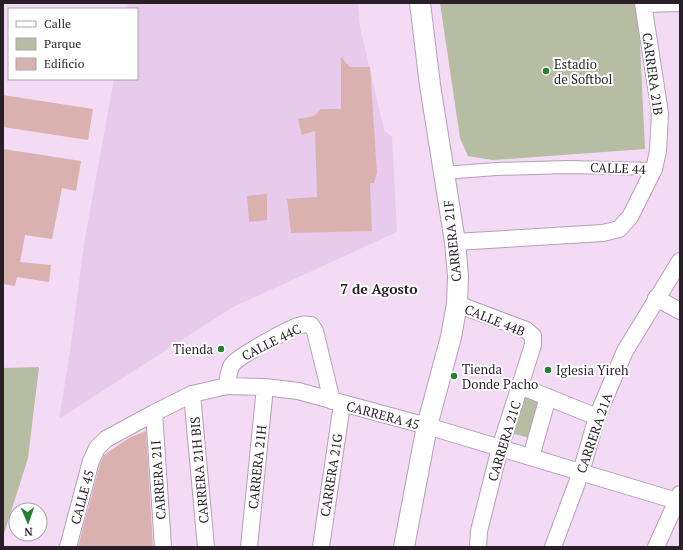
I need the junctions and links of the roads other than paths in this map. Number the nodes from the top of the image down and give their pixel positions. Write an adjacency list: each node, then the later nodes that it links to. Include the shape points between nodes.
1 (420, 3): 5 (street, CARRERA 21F)
2 (680, 3): 3 (street)
3 (643, 4): 4 (street, CARRERA 21B, via 660,113)
4 (654, 170): 5 (street, CALLE 44, via 568,167); 6 (street, CALLE 44, via 630,217 619,229 603,233)
5 (444, 173): 6 (street, CARRERA 21F)
6 (455, 242): 9 (street, CARRERA 21F)
7 (680, 261): 8 (street, CARRERA 21A)
8 (656, 298): 10 (street); 19 (street, CARRERA 21A, via 625,351)
9 (457, 304): 11 (street, CALLE 44B, via 526,330); 20 (street, CARRERA 21F, via 451,337)
10 (680, 311)
11 (533, 336): 13 (street, CARRERA 21C, via 533,345)
12 (227, 386): 14 (street, CARRERA 45); 15 (street, CARRERA 45); 17 (street, CALLE 44C, via 230,369 237,359 301,325 311,325 315,330)
13 (520, 386): 16 (street); 22 (street, CARRERA 21C)
14 (265, 387): 17 (street, CARRERA 45, via 298,391); 29 (street, CARRERA 21H)
15 (192, 394): 18 (street, CARRERA 45); 28 (street, CARRERA 21H BIS)
16 (548, 396): 19 (street); 23 (street)
17 (337, 402): 20 (street, CARRERA 45); 30 (street, CARRERA 21G)
18 (154, 413): 21 (street, CARRERA 45, via 106,439); 27 (street, CARRERA 21I)
19 (597, 417): 24 (street, CARRERA 21A)
20 (427, 426): 22 (street, CARRERA 45); 31 (street, CARRERA 21F)
21 (97, 448): 26 (street, CALLE 45)
22 (500, 448): 23 (street, CARRERA 45); 32 (street, CARRERA 21C, via 479,531)
23 (531, 457): 24 (street, CARRERA 45)
24 (581, 472): 25 (street, CARRERA 45); 33 (street, CARRERA 21A)
25 (678, 497): 34 (street)
26 (68, 547)
27 (163, 547)
28 (206, 547)
29 (249, 547)
30 (321, 547)
31 (404, 547)
32 (478, 547)
33 (553, 547)
34 (656, 547)

